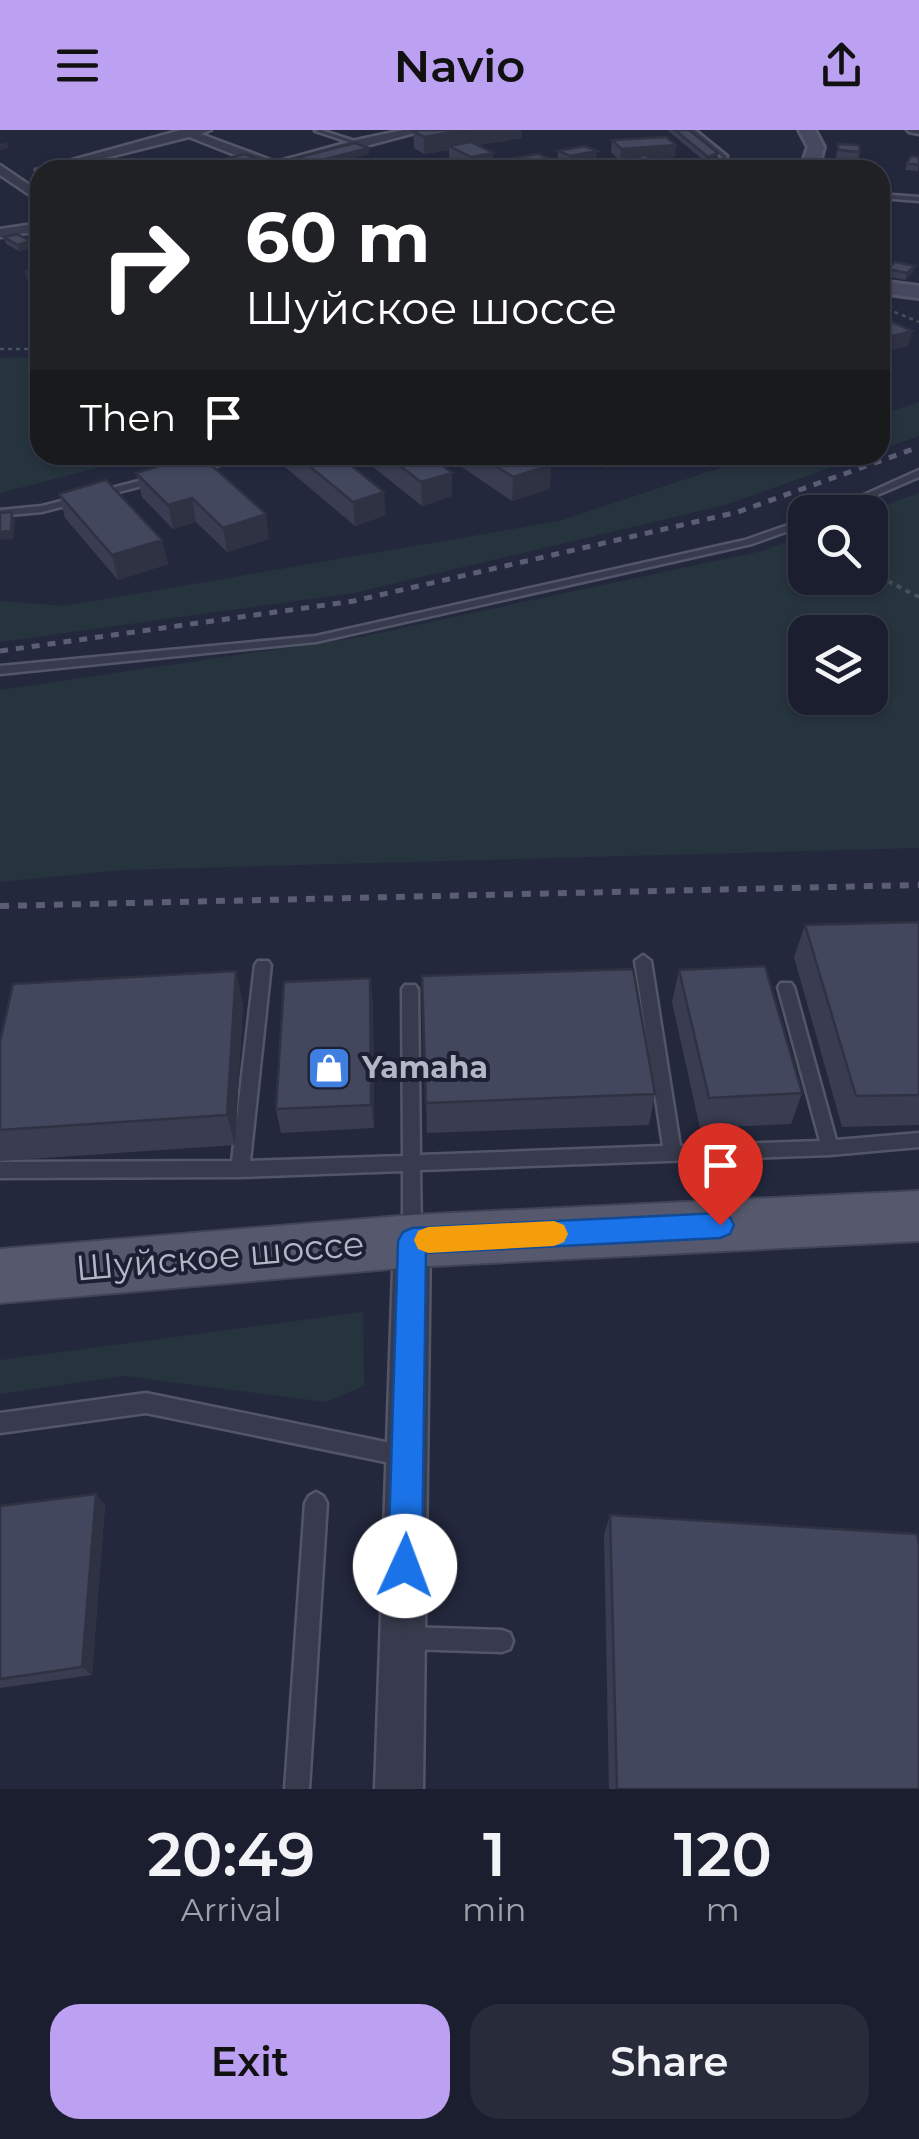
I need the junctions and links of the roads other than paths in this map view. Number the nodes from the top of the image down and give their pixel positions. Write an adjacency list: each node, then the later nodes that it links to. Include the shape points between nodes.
1 (205, 130): 6 (street)
2 (420, 130): 7 (street)
3 (691, 130): 13 (lane)
4 (807, 130): 14 (main road, via 816,147)
5 (318, 131): 7 (lane)
6 (185, 132): 8 (street); 11 (street)
7 (356, 143): 12 (street)
8 (94, 156): 9 (street); 10 (lane)
9 (79, 160)
10 (104, 160)
11 (252, 160)
12 (302, 160)
13 (724, 160)
14 (812, 160)
15 (30, 172): 16 (street)
16 (4, 176): 17 (street)
17 (30, 192)
18 (890, 197): 19 (lane)
19 (919, 199)
20 (30, 228): 21 (street)
21 (0, 233)
22 (890, 288): 23 (main road)
23 (919, 292)
24 (211, 465): 27 (lane, via 42,509)
25 (919, 473): 26 (lane)
26 (870, 495)
27 (0, 512)
28 (788, 528): 29 (lane, via 316,639)
29 (0, 670)
30 (643, 961): 36 (lane)
31 (263, 965): 38 (lane)
32 (786, 987): 35 (lane)
33 (410, 989): 37 (lane)
34 (919, 1140): 35 (lane)
35 (830, 1148): 36 (lane)
36 (673, 1154): 37 (lane)
37 (412, 1163): 38 (lane); 41 (lane)
38 (240, 1168): 39 (lane)
39 (0, 1170)
40 (919, 1216): 41 (main road, Шуйское шоссе)
41 (412, 1241): 42 (main road, Шуйское шоссе); 44 (street)
42 (0, 1276)
43 (0, 1424): 44 (lane, via 146,1403)
44 (409, 1457): 46 (street)
45 (316, 1504): 48 (lane)
46 (403, 1638): 47 (lane); 49 (street)
47 (502, 1641)
48 (297, 1789)
49 (400, 1789)

